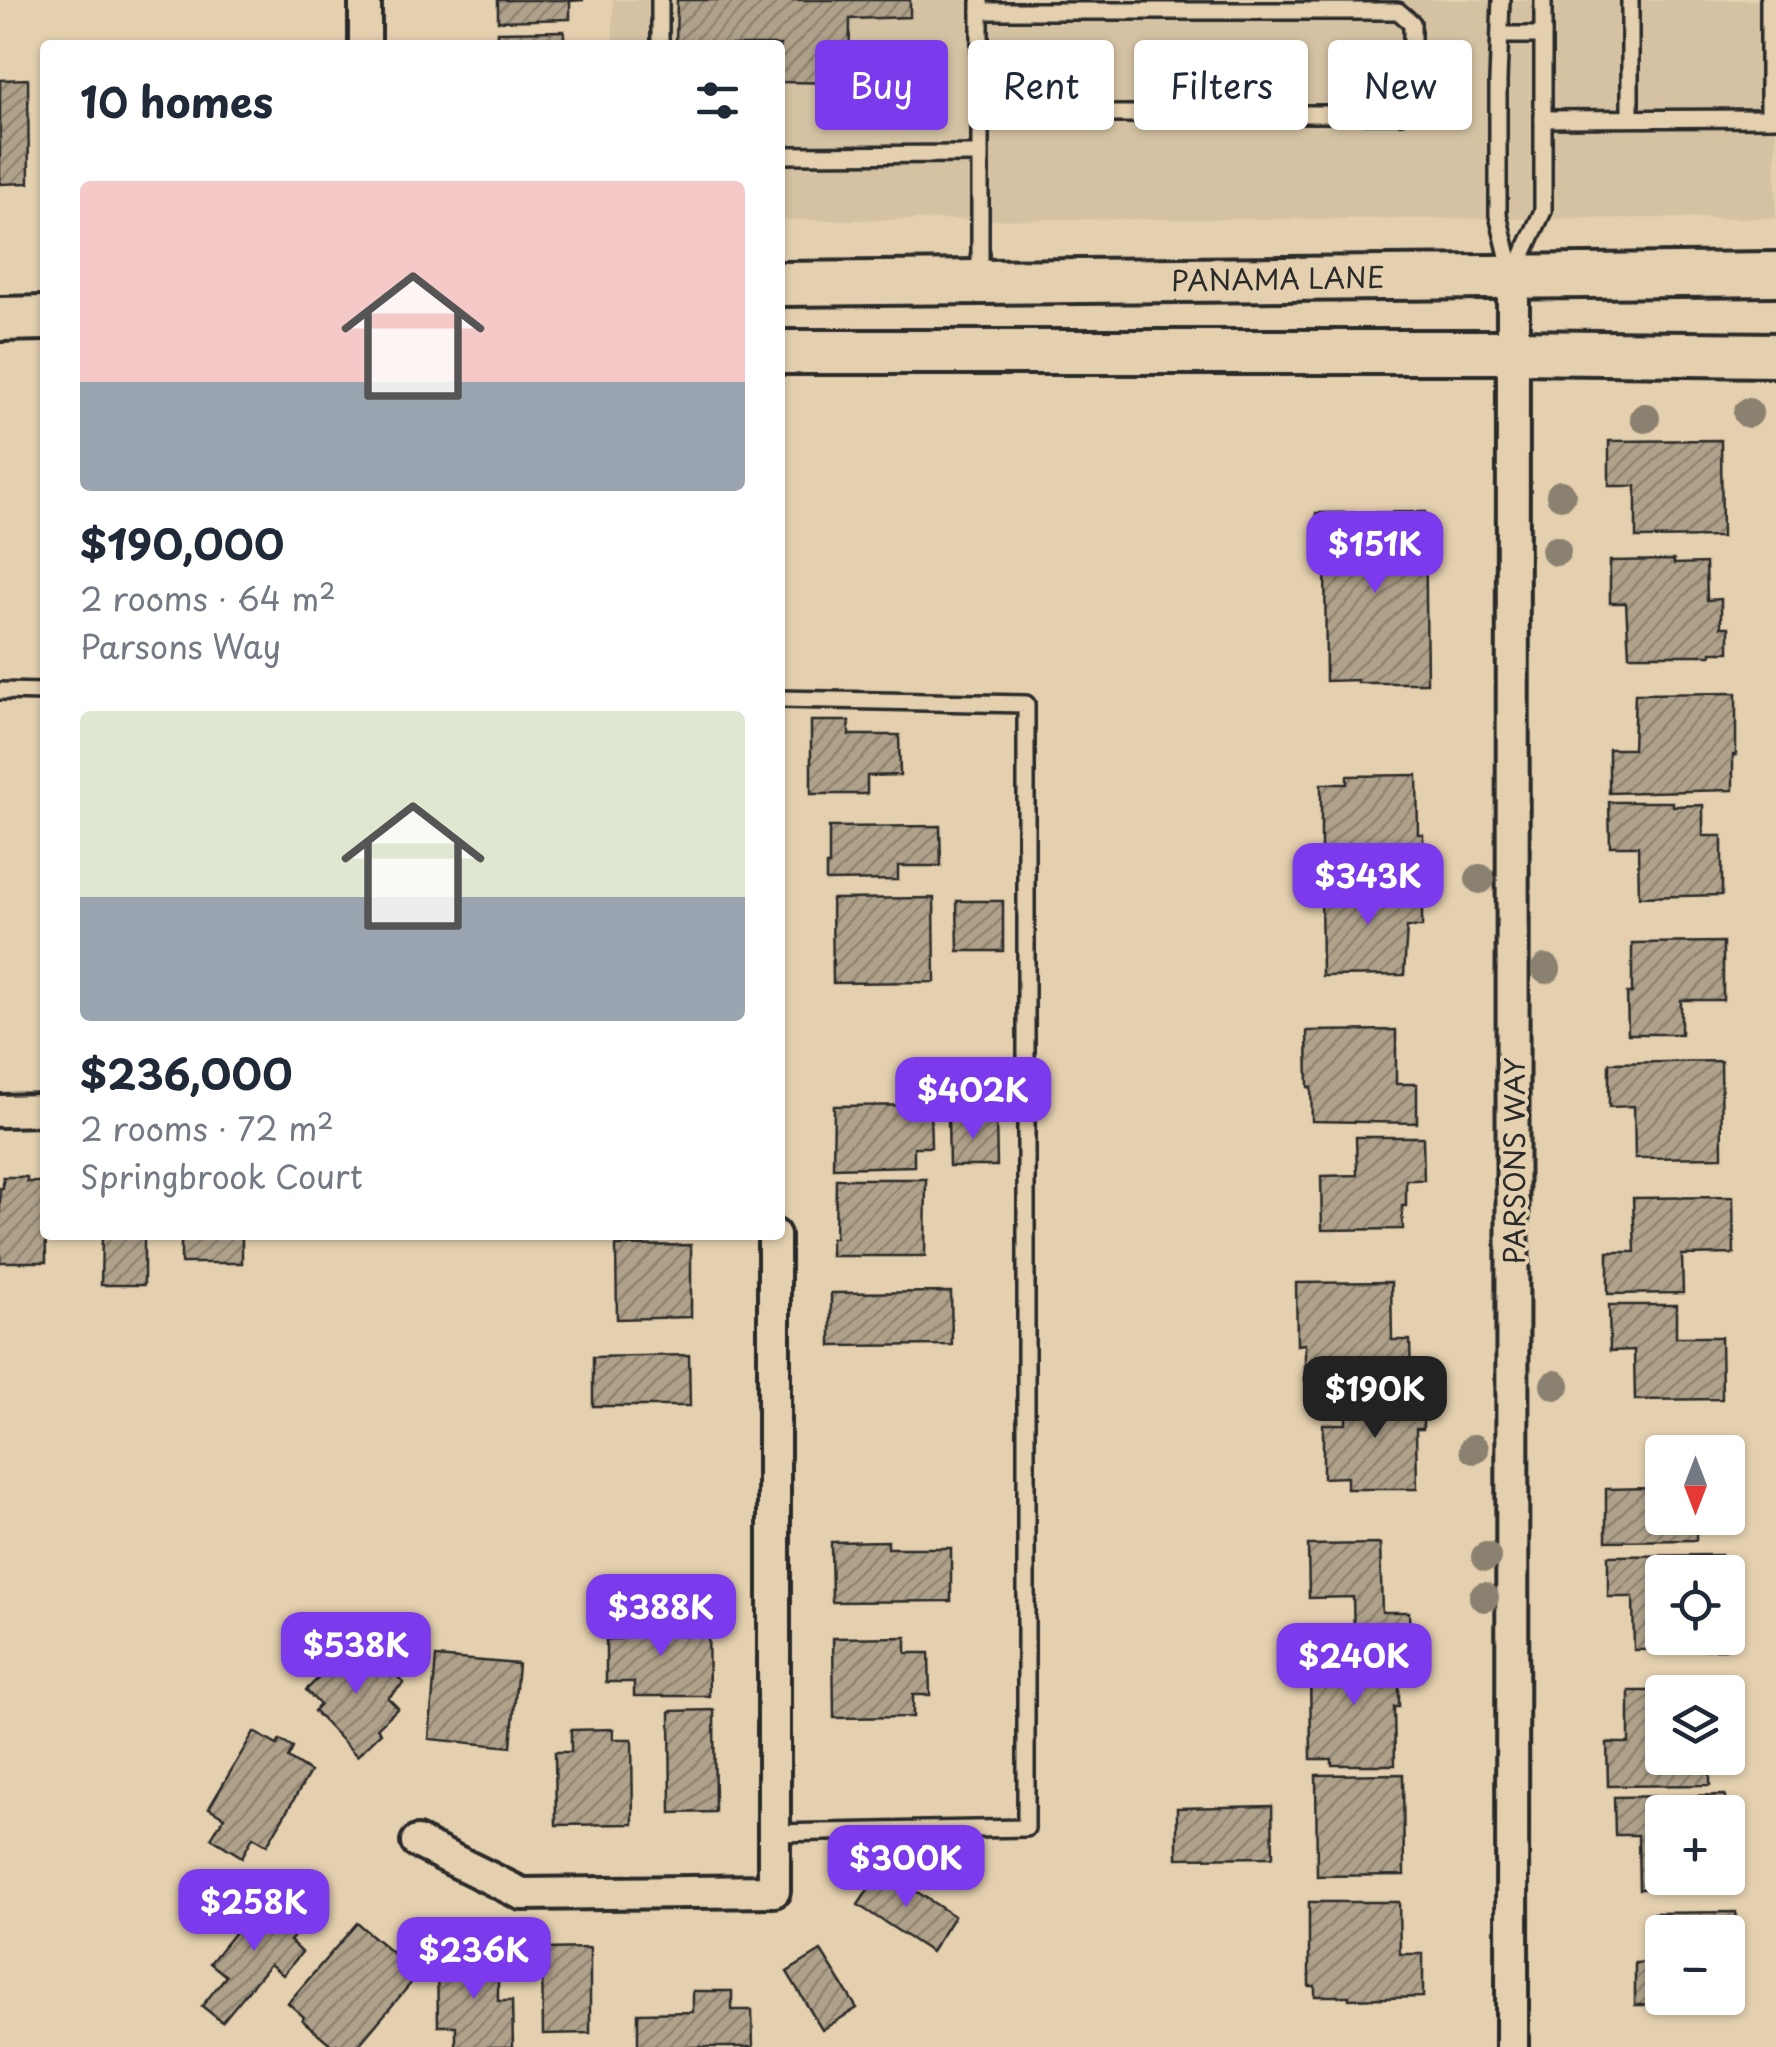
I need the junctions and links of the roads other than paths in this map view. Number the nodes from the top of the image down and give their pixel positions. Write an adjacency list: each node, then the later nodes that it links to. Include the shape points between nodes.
1 (364, 0): 10 (street)
2 (660, 0): 11 (lane)
3 (1501, 0): 8 (lane)
4 (1544, 0): 9 (lane)
5 (1630, 0): 14 (lane)
6 (1769, 0): 15 (lane)
7 (980, 6): 12 (lane); 13 (lane, via 1398,11 1412,23 1412,103 1400,114)
8 (1500, 35): 9 (lane); 21 (lane, via 1498,215)
9 (1544, 35): 16 (lane)
10 (364, 40)
11 (660, 40)
12 (980, 40)
13 (1114, 114)
14 (1630, 118): 15 (lane); 16 (lane)
15 (1772, 118)
16 (1543, 119): 21 (lane, via 1544,211)
17 (980, 130): 19 (lane)
18 (785, 154): 19 (lane)
19 (980, 154): 22 (lane)
20 (1776, 274): 21 (main road, PANAMA LANE)
21 (1513, 276): 22 (main road, PANAMA LANE); 27 (street, PARSONS WAY)
22 (980, 282): 23 (main road, PANAMA LANE)
23 (785, 284)
24 (0, 318): 25 (main road)
25 (40, 318)
26 (785, 352): 27 (main road)
27 (1513, 352): 28 (main road); 37 (street, PARSONS WAY)
28 (1776, 355)
29 (0, 691): 30 (lane)
30 (40, 692)
31 (785, 699): 35 (lane, via 1026,704 1026,1828)
32 (0, 1110): 33 (street)
33 (40, 1110)
34 (774, 1240): 35 (street)
35 (774, 1834): 36 (street, via 774,1891 522,1894)
36 (418, 1842)
37 (1512, 2047)

